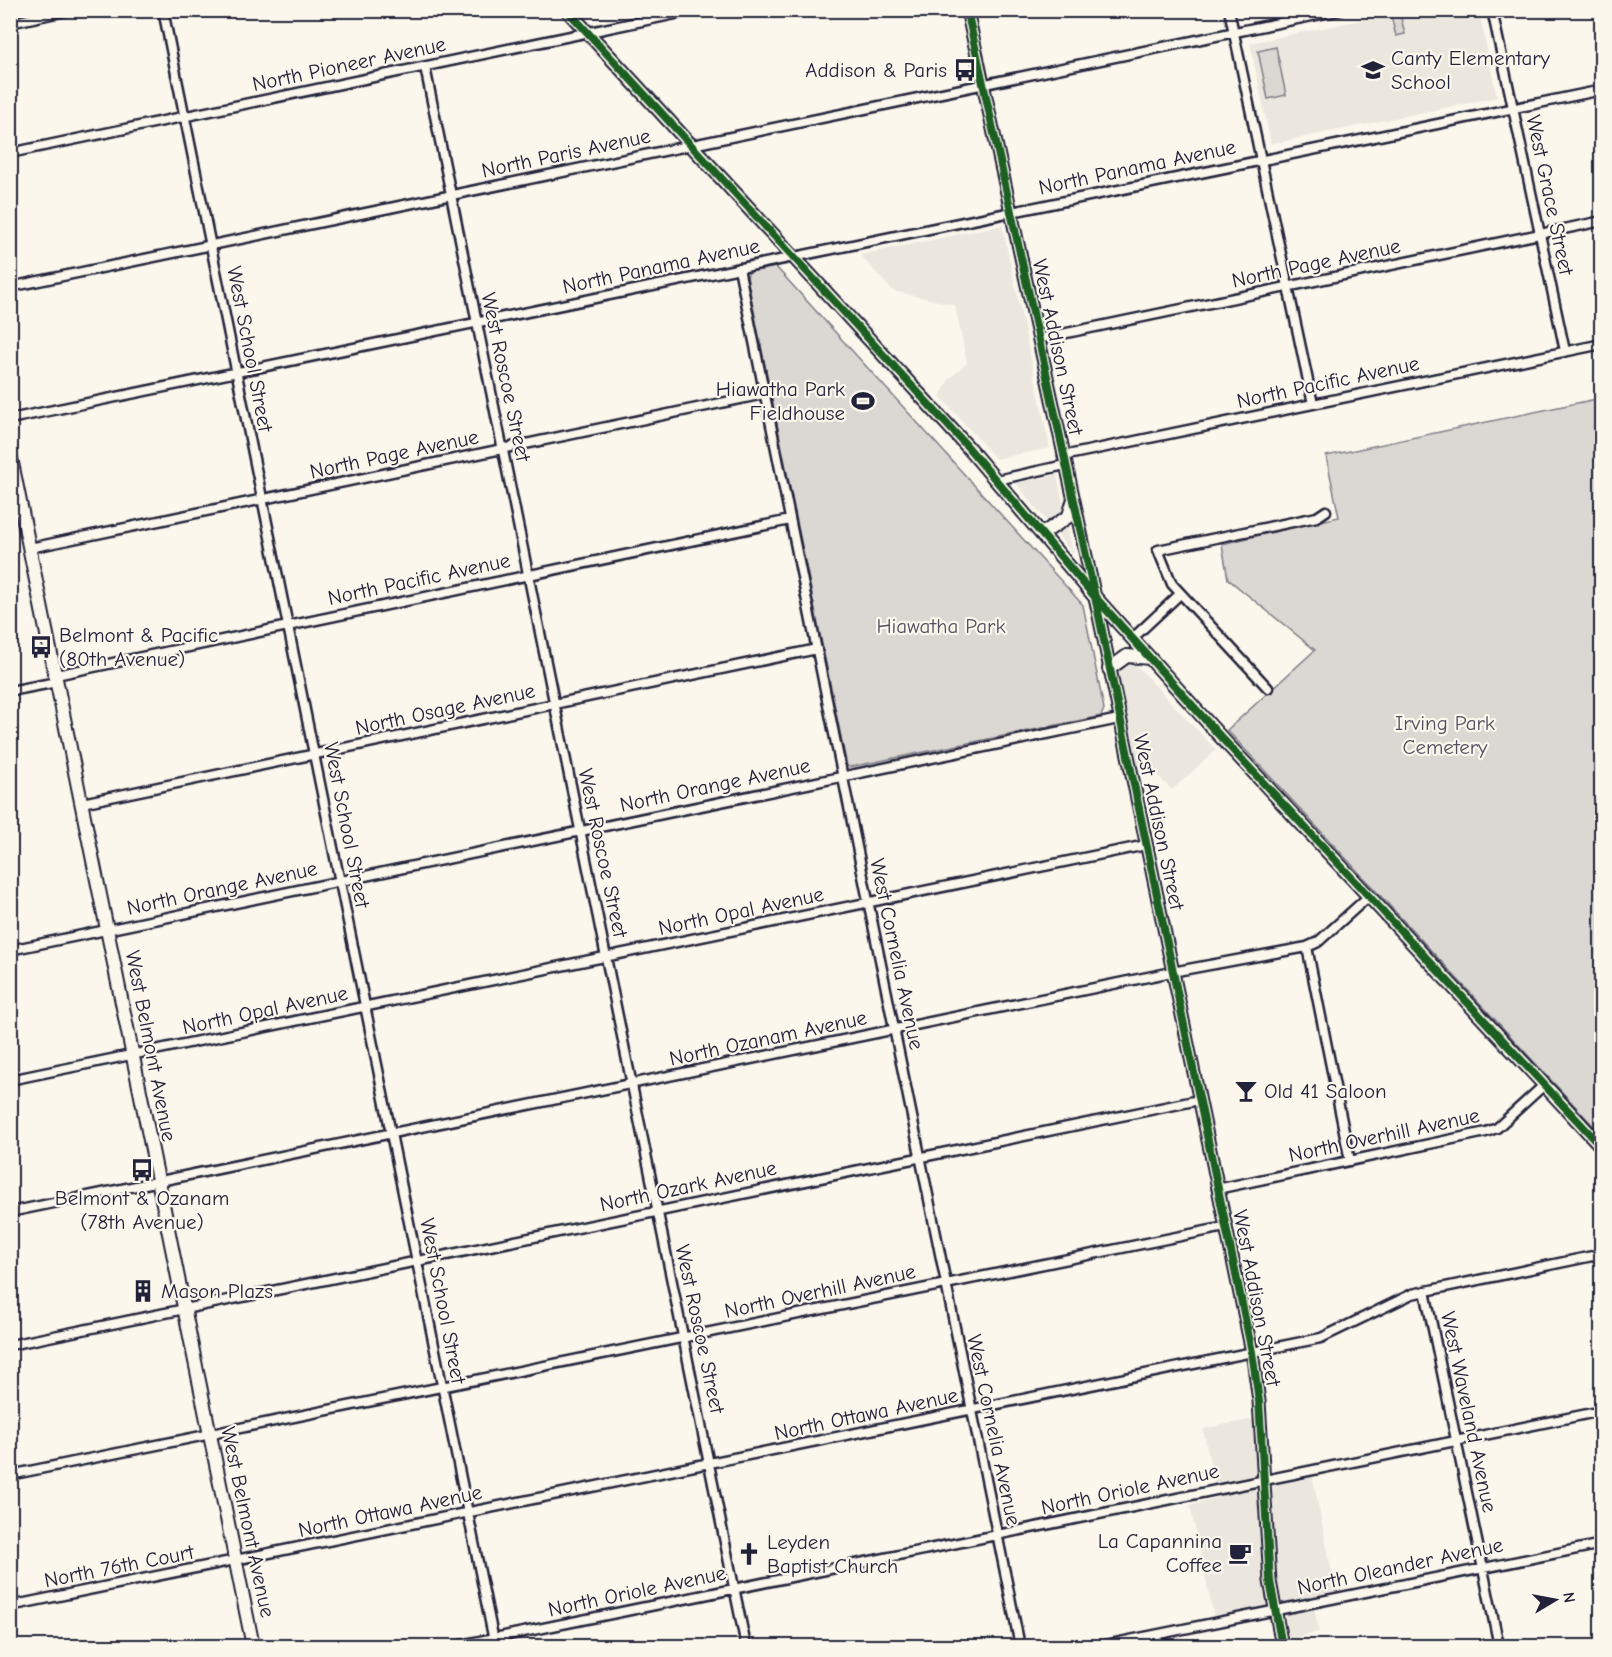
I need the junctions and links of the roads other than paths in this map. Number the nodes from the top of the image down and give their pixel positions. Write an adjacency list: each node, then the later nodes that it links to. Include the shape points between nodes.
1 (70, 10): 9 (street)
2 (163, 10): 16 (street, West School Street)
3 (567, 10): 10 (main road)
4 (967, 10): 13 (street, West Addison Street)
5 (1229, 10): 11 (street)
6 (1341, 10): 11 (street, North Paris Avenue)
7 (1492, 10): 15 (street, West Grace Street)
8 (689, 11): 10 (street, North Pioneer Avenue)
9 (10, 23)
10 (587, 32): 12 (street, North Pioneer Avenue); 17 (main road)
11 (1234, 33): 13 (street, North Paris Avenue); 19 (street)
12 (425, 67): 16 (street, North Pioneer Avenue); 20 (street, West Roscoe Street)
13 (983, 85): 17 (street, North Paris Avenue); 21 (street, West Addison Street)
14 (1602, 90): 15 (street, North Panama Avenue)
15 (1513, 108): 19 (street, North Panama Avenue); 23 (street, West Grace Street)
16 (184, 116): 18 (street, North Pioneer Avenue); 24 (street, West School Street)
17 (691, 145): 20 (street, North Paris Avenue); 25 (main road)
18 (10, 153)
19 (1261, 160): 21 (street, North Panama Avenue); 28 (street)
20 (451, 195): 24 (street, North Paris Avenue); 29 (street, West Roscoe Street)
21 (1010, 212): 25 (street, North Panama Avenue); 30 (street, West Addison Street)
22 (1602, 221): 23 (street, North Page Avenue)
23 (1540, 234): 28 (street, North Page Avenue); 32 (street, West Grace Street)
24 (211, 245): 27 (street, North Paris Avenue); 33 (street, West School Street)
25 (793, 257): 26 (street, North Panama Avenue); 40 (main road)
26 (739, 268): 29 (street, North Panama Avenue); 34 (street, West Cornelia Avenue)
27 (10, 286)
28 (1288, 287): 30 (street, North Page Avenue); 35 (street)
29 (477, 323): 33 (street, North Panama Avenue); 37 (street, West Roscoe Street)
30 (1038, 339): 39 (street, West Addison Street)
31 (1602, 344): 32 (street, North Pacific Avenue)
32 (1565, 351): 35 (street, North Pacific Avenue)
33 (237, 372): 36 (street, North Panama Avenue); 41 (street, West School Street)
34 (764, 394): 37 (street, North Page Avenue); 44 (street, West Cornelia Avenue)
35 (1313, 404): 39 (street, North Pacific Avenue)
36 (10, 419)
37 (502, 449): 41 (street, North Page Avenue); 47 (street, West Roscoe Street)
38 (10, 453): 46 (main road, West Belmont Avenue)
39 (1064, 460): 40 (street, North Pacific Avenue); 42 (street, West Addison Street)
40 (997, 480): 45 (main road)
41 (262, 500): 46 (street, North Page Avenue); 50 (street, West School Street)
42 (1073, 502): 45 (main road, via 1069,516); 49 (street, West Addison Street)
43 (1326, 511): 48 (street, via 1317,517 1158,550)
44 (790, 519): 47 (street, North Pacific Avenue); 52 (street, West Cornelia Avenue)
45 (1042, 534): 49 (main road)
46 (30, 548): 55 (main road, West Belmont Avenue)
47 (528, 574): 50 (street, North Pacific Avenue); 58 (street, West Roscoe Street)
48 (1180, 594): 51 (street); 56 (street)
49 (1095, 597): 51 (main road); 54 (street, West Addison Street)
50 (288, 625): 55 (street, North Pacific Avenue); 60 (street, West School Street)
51 (1133, 638): 53 (main road)
52 (817, 649): 58 (street, North Osage Avenue); 61 (street, West Cornelia Avenue)
53 (1150, 658): 54 (main road, via 1127,656); 66 (main road)
54 (1108, 669): 59 (street, West Addison Street)
55 (56, 678): 57 (street, North Pacific Avenue); 62 (main road, West Belmont Avenue)
56 (1268, 688)
57 (10, 691)
58 (554, 704): 60 (street, North Osage Avenue); 63 (street, West Roscoe Street)
59 (1119, 719): 61 (street, North Orange Avenue); 64 (street, West Addison Street)
60 (314, 755): 62 (street, North Osage Avenue); 65 (street, West School Street)
61 (842, 777): 63 (street, North Orange Avenue); 67 (street, West Cornelia Avenue)
62 (82, 803): 68 (main road, West Belmont Avenue)
63 (580, 831): 65 (street, North Orange Avenue); 71 (street, West Roscoe Street)
64 (1146, 845): 67 (street, North Opal Avenue); 72 (street, West Addison Street)
65 (340, 882): 68 (street, North Orange Avenue); 73 (street, West School Street)
66 (1369, 896): 69 (street, North Ozanam Avenue, via 1318,942); 78 (main road)
67 (868, 903): 71 (street, North Opal Avenue); 74 (street, West Cornelia Avenue)
68 (107, 930): 70 (street, North Orange Avenue); 75 (main road, West Belmont Avenue)
69 (1307, 947): 72 (street, North Ozanam Avenue); 83 (street)
70 (10, 950)
71 (606, 958): 73 (street, North Opal Avenue); 77 (street, West Roscoe Street)
72 (1172, 972): 74 (street, North Ozanam Avenue); 79 (street, West Addison Street)
73 (366, 1008): 75 (street, North Opal Avenue); 80 (street, West School Street)
74 (894, 1030): 77 (street, North Ozanam Avenue); 82 (street, West Cornelia Avenue)
75 (133, 1056): 76 (street, North Opal Avenue); 84 (main road, West Belmont Avenue)
76 (10, 1080)
77 (632, 1084): 80 (street, North Ozanam Avenue); 86 (street, West Roscoe Street)
78 (1543, 1086): 81 (main road); 83 (street, North Overhill Avenue, via 1497,1128)
79 (1199, 1100): 82 (street, North Ozark Avenue); 85 (street, West Addison Street)
80 (391, 1134): 84 (street, North Ozanam Avenue); 90 (street, West School Street)
81 (1602, 1147)
82 (920, 1157): 86 (street, North Ozark Avenue); 91 (street, West Cornelia Avenue)
83 (1350, 1161): 85 (street, North Overhill Avenue)
84 (158, 1182): 87 (street, North Ozanam Avenue); 93 (main road, West Belmont Avenue)
85 (1217, 1189): 88 (street, West Addison Street)
86 (657, 1211): 90 (street, North Ozark Avenue); 94 (street, West Roscoe Street)
87 (10, 1212)
88 (1226, 1227): 91 (street, North Overhill Avenue); 96 (street, West Addison Street)
89 (1602, 1254): 92 (street, North Ottawa Avenue)
90 (417, 1260): 93 (street, North Ozark Avenue); 97 (street, West School Street)
91 (946, 1284): 94 (street, North Overhill Avenue); 98 (street, West Cornelia Avenue)
92 (1425, 1291): 96 (street, North Ottawa Avenue, via 1321,1338); 101 (street, West Waveland Avenue)
93 (184, 1308): 95 (street, North Ozark Avenue); 100 (main road, West Belmont Avenue)
94 (683, 1337): 97 (street, North Overhill Avenue); 102 (street, West Roscoe Street)
95 (10, 1345)
96 (1252, 1353): 98 (street, North Ottawa Avenue); 104 (street, West Addison Street)
97 (442, 1387): 100 (street, North Overhill Avenue); 105 (street, West School Street)
98 (972, 1411): 102 (street, North Ottawa Avenue); 106 (street, West Cornelia Avenue)
99 (1602, 1411): 101 (street, North Oriole Avenue)
100 (210, 1435): 103 (street, North Overhill Avenue); 108 (main road, West Belmont Avenue)
101 (1456, 1441): 104 (street, North Oriole Avenue); 109 (street, West Waveland Avenue)
102 (709, 1464): 105 (street, North Ottawa Avenue); 110 (street, West Roscoe Street)
103 (10, 1475)
104 (1264, 1480): 106 (street, North Oriole Avenue); 112 (street, West Addison Street)
105 (468, 1514): 108 (street, North Ottawa Avenue); 113 (street, West School Street)
106 (997, 1535): 110 (street, North Oriole Avenue); 117 (street, West Cornelia Avenue)
107 (1602, 1544): 109 (street, North Oleander Avenue)
108 (236, 1561): 111 (street, North 76th Court); 114 (main road, West Belmont Avenue)
109 (1483, 1568): 112 (street, North Oleander Avenue); 120 (street, West Waveland Avenue)
110 (734, 1589): 113 (street, North Oriole Avenue); 116 (street, West Roscoe Street)
111 (10, 1606)
112 (1275, 1611): 118 (street, North Oleander Avenue); 119 (street, West Addison Street)
113 (494, 1643): 115 (street, North Oriole Avenue)
114 (253, 1647)
115 (455, 1647)
116 (746, 1647)
117 (1020, 1647)
118 (1100, 1647)
119 (1282, 1647)
120 (1499, 1647)

